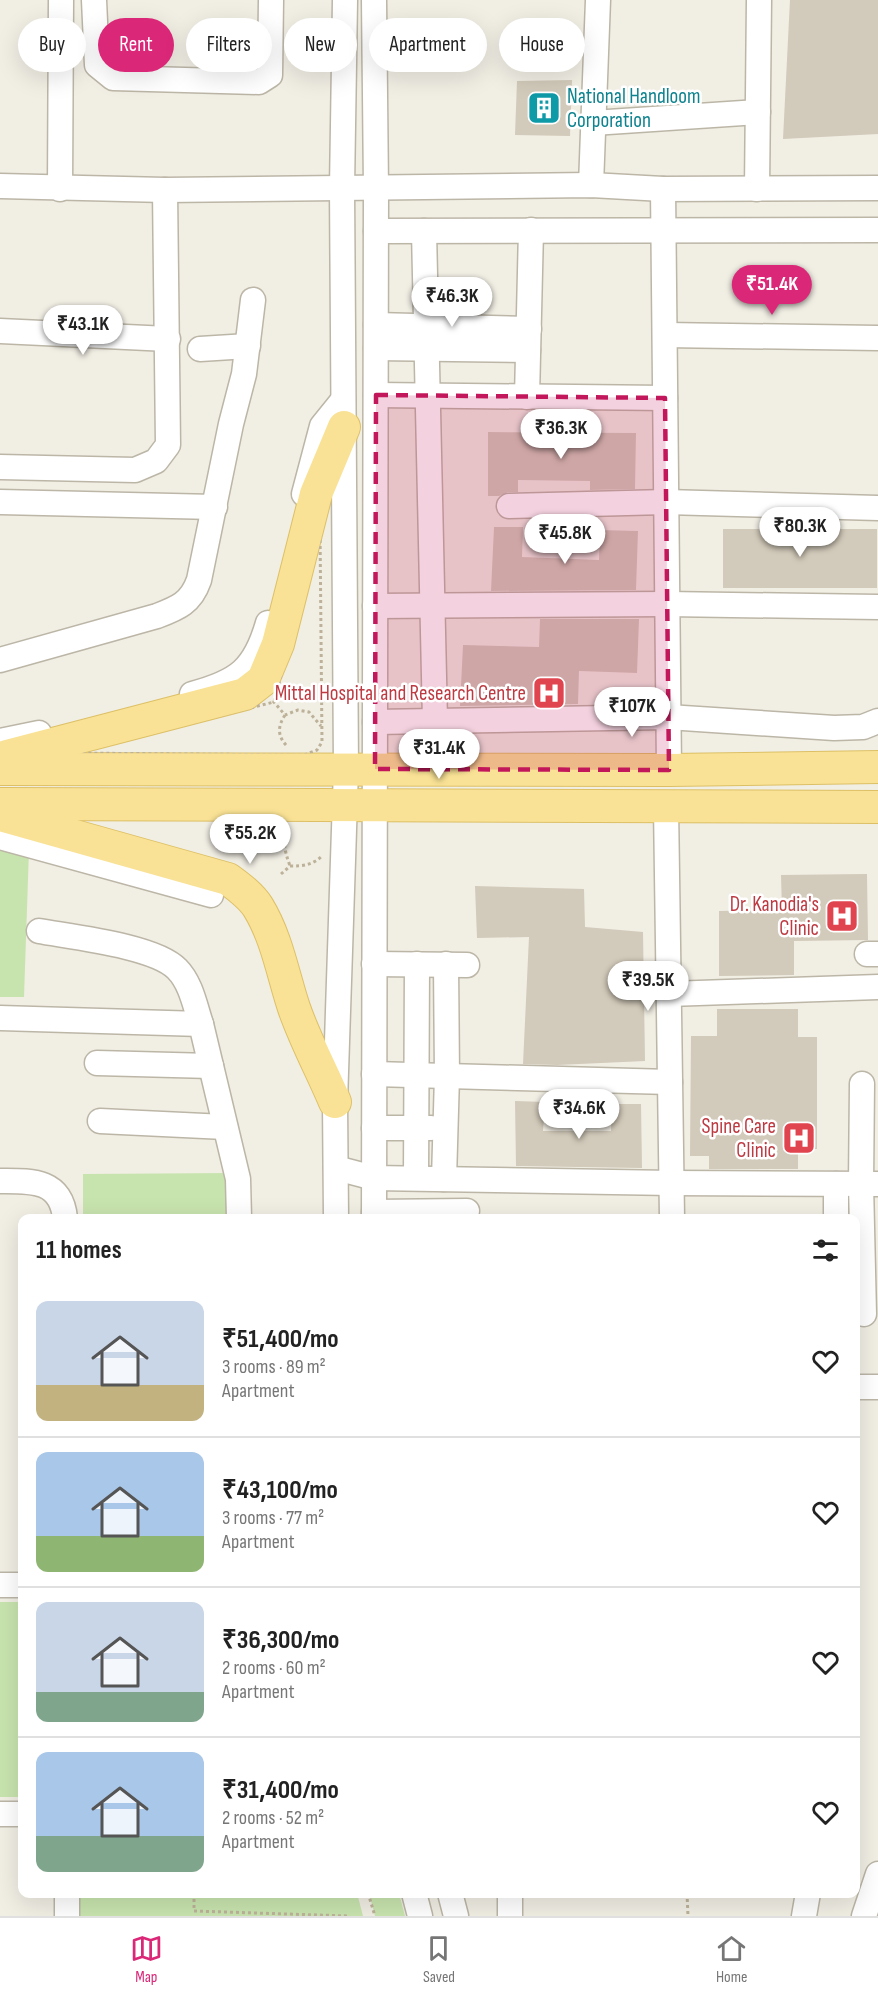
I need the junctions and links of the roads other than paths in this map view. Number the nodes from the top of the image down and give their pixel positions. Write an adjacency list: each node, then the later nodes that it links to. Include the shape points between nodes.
1 (61, 0): 14 (street)
2 (94, 0): 3 (street, via 98,65 113,78 259,82 270,75)
3 (271, 0)
4 (345, 0): 12 (street)
5 (374, 0): 15 (street)
6 (598, 0): 9 (street)
7 (759, 0): 8 (street)
8 (758, 112): 9 (street); 17 (street)
9 (593, 123): 11 (street)
10 (0, 186): 14 (street)
11 (591, 186): 15 (street); 16 (street)
12 (342, 188): 15 (street); 18 (street); 38 (street)
13 (878, 188): 17 (street)
14 (60, 189): 18 (street)
15 (376, 189): 21 (street)
16 (663, 189): 17 (street); 23 (street)
17 (757, 189)
18 (165, 190): 30 (street)
19 (531, 230): 22 (street); 23 (street); 31 (street)
20 (878, 230): 23 (street)
21 (376, 231): 22 (street); 27 (street)
22 (424, 231): 28 (street)
23 (664, 231): 26 (street)
24 (253, 300): 32 (street)
25 (0, 331): 30 (street)
26 (664, 335): 29 (street); 37 (street)
27 (376, 336): 28 (street); 34 (street)
28 (427, 338): 31 (street); 35 (street)
29 (878, 338)
30 (168, 339): 39 (street, via 168,445 156,461 135,470)
31 (528, 339): 36 (street)
32 (248, 346): 33 (street); 43 (street)
33 (200, 349)
34 (376, 395): 35 (street); 46 (street)
35 (428, 396): 36 (street); 47 (street)
36 (527, 397): 37 (street)
37 (665, 398): 41 (street)
38 (344, 414): 54 (street, via 322,426 262,645 248,668 203,691); 55 (main road, via 316,494 278,644 263,680 245,694 7,756); 58 (street)
39 (0, 467)
40 (0, 502): 43 (street)
41 (666, 502): 42 (street); 44 (street); 45 (street)
42 (509, 506)
43 (215, 507): 49 (street, via 199,580 194,593 179,607)
44 (878, 508)
45 (667, 604): 47 (street); 48 (street); 50 (street)
46 (375, 606): 47 (street); 53 (street)
47 (433, 606): 51 (street)
48 (878, 607)
49 (0, 660)
50 (668, 717): 51 (street); 52 (street, via 834,728 863,727); 59 (street)
51 (435, 721): 53 (street)
52 (878, 721)
53 (375, 722): 58 (street)
54 (0, 741)
55 (0, 762)
56 (878, 767): 59 (main road)
57 (0, 769): 58 (main road)
58 (360, 769): 59 (main road); 61 (street)
59 (669, 770)
60 (0, 804): 61 (main road)
61 (359, 804): 62 (main road); 68 (street); 81 (street, via 343,853)
62 (666, 806): 63 (main road); 71 (street)
63 (878, 807)
64 (0, 815): 81 (main road, via 228,879 245,892 258,907 268,929 294,1009)
65 (0, 837): 66 (street)
66 (211, 895)
67 (39, 931): 73 (street, via 162,958 177,968 186,982)
68 (374, 964): 69 (street); 76 (street)
69 (417, 964): 77 (street); 78 (street, via 456,964)
70 (878, 987): 71 (street)
71 (669, 994): 79 (street)
72 (0, 1018): 73 (street)
73 (201, 1024): 75 (street)
74 (97, 1063): 75 (street)
75 (211, 1066): 83 (street)
76 (374, 1074): 77 (street); 84 (street)
77 (418, 1075): 78 (street); 86 (street)
78 (447, 1076): 79 (street); 85 (street)
79 (670, 1082): 92 (street)
80 (862, 1084): 94 (street)
81 (335, 1102): 87 (street)
82 (100, 1121): 83 (street)
83 (225, 1127): 97 (street, via 238,1179)
84 (374, 1128): 86 (street); 88 (street)
85 (445, 1128): 86 (street); 90 (street)
86 (417, 1129): 89 (street)
87 (336, 1168): 88 (street); 98 (street)
88 (374, 1178): 89 (street); 99 (street)
89 (416, 1178): 90 (street)
90 (444, 1179): 92 (street)
91 (0, 1181): 96 (street, via 33,1181 46,1186 62,1200)
92 (672, 1183): 93 (street); 101 (street)
93 (836, 1184): 94 (street); 102 (street)
94 (870, 1184): 103 (street)
95 (467, 1211): 100 (street)
96 (64, 1214)
97 (239, 1214)
98 (336, 1214)
99 (374, 1214)
100 (397, 1214)
101 (672, 1214)
102 (836, 1214)
103 (866, 1314)
104 (860, 1387): 105 (street)
105 (878, 1387)
106 (0, 1585): 107 (street)
107 (18, 1585)
108 (0, 1814): 109 (street)
109 (18, 1814)
110 (878, 1874): 121 (street)
111 (68, 1898): 116 (street)
112 (415, 1898): 117 (street)
113 (451, 1898): 118 (street)
114 (510, 1898): 119 (street)
115 (807, 1898): 120 (street)
116 (67, 1916)
117 (420, 1916)
118 (456, 1916)
119 (510, 1916)
120 (804, 1916)
121 (864, 1916)

